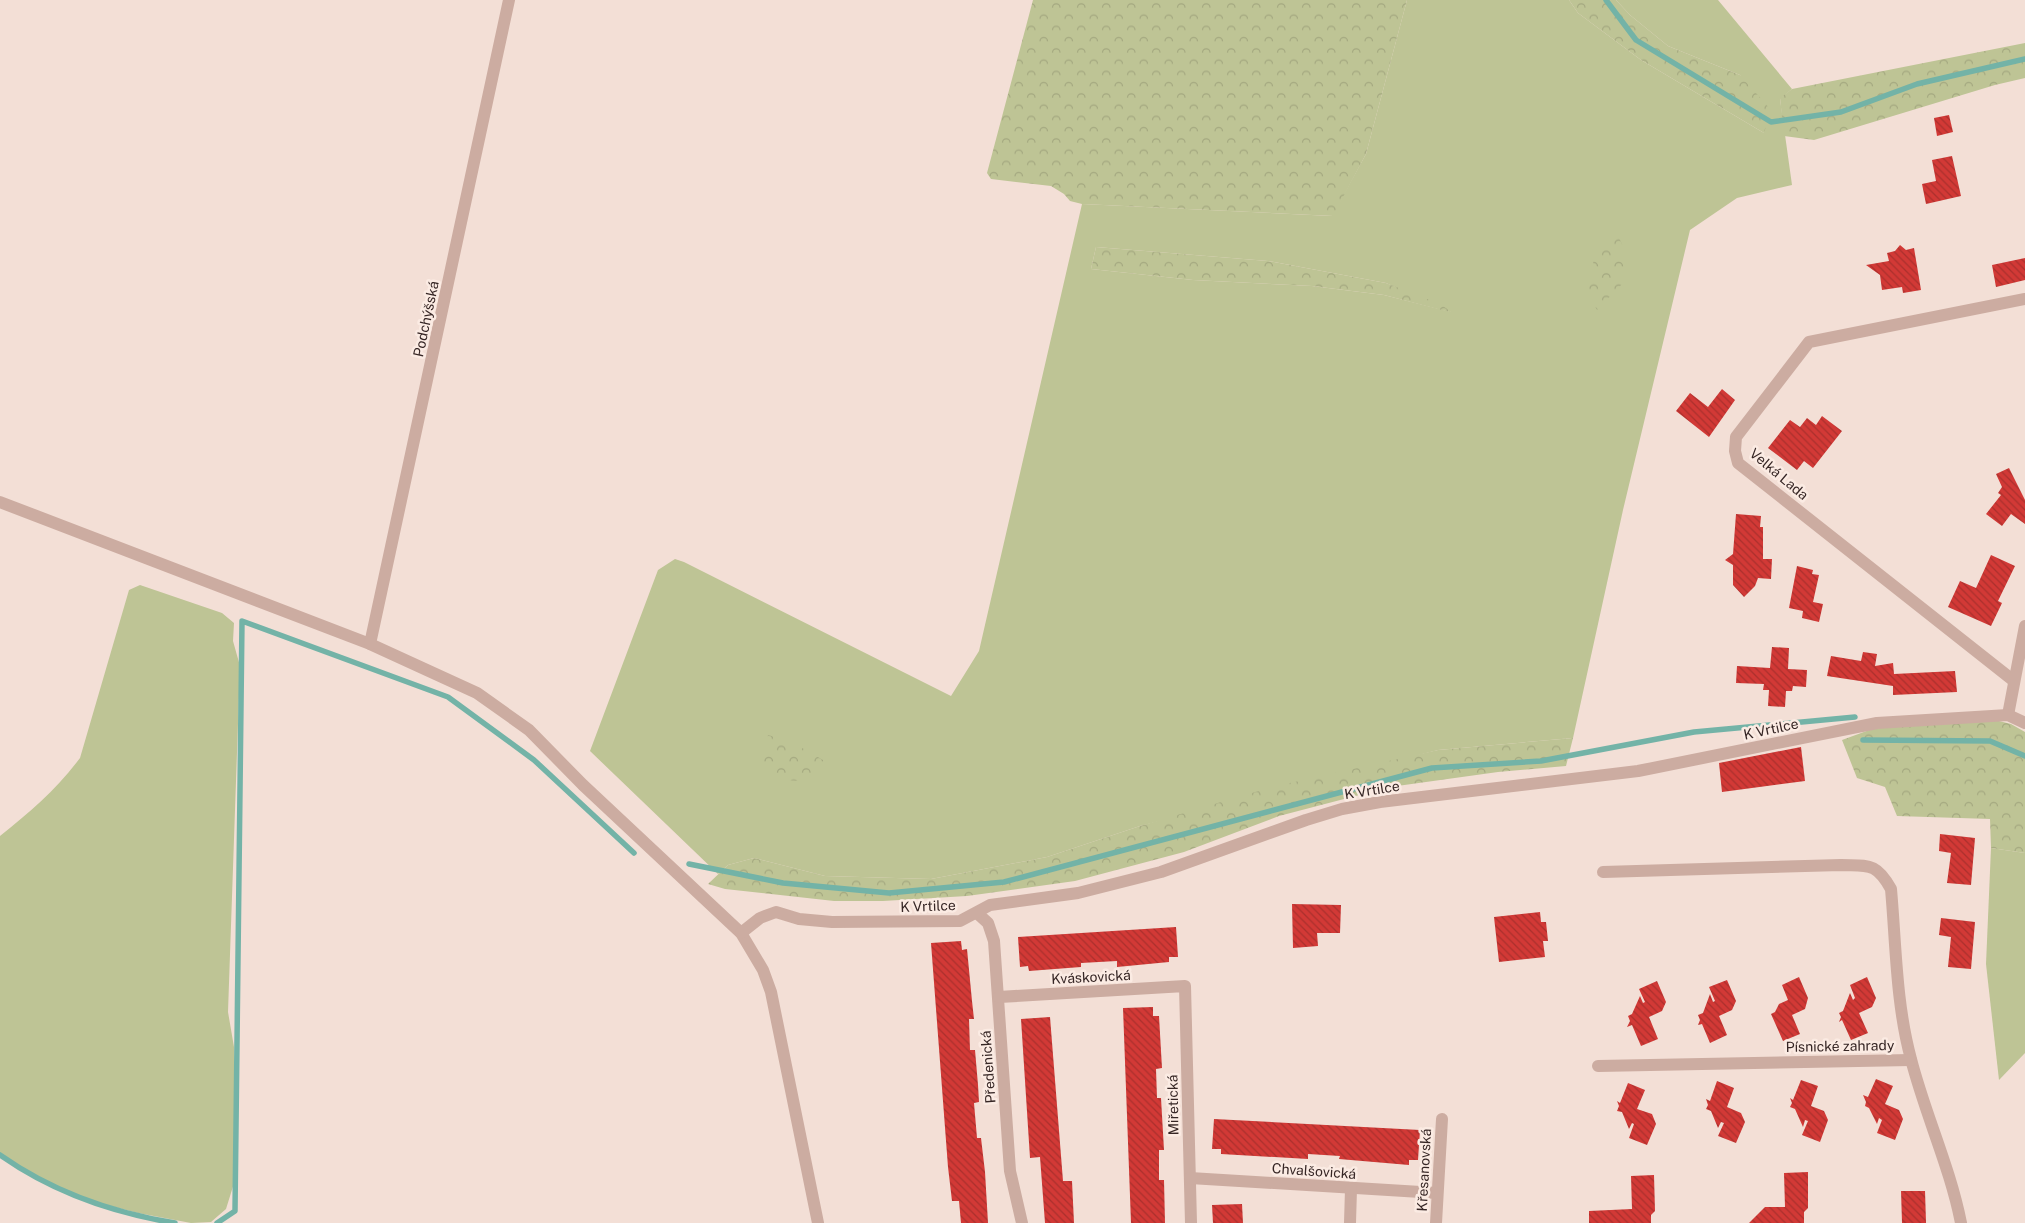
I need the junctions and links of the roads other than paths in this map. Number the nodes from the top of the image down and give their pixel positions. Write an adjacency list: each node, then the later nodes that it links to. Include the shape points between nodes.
1 (509, 0): 5 (street, Podchýšská)
2 (2025, 299): 6 (street, Velká Lada, via 1809,342 1736,437 1734,451 1738,463)
3 (0, 502): 5 (street)
4 (2025, 626): 6 (street)
5 (370, 644): 11 (street, via 476,693 529,730 583,785)
6 (2014, 681): 7 (street)
7 (2008, 715): 8 (street, K Vrtilce); 10 (street, K Vrtilce, via 1877,723 1638,771 1342,809 1161,872 1078,893 990,905)
8 (2025, 723)
9 (1603, 872): 14 (street, via 1841,865 1870,866 1882,873 1891,889 1902,1021)
10 (977, 913): 11 (street, K Vrtilce, via 960,922 832,922 798,919 776,912 760,918); 13 (street, Předenická, via 992,932)
11 (741, 932): 20 (street, via 763,970 771,992)
12 (1185, 986): 13 (street, Kváskovická); 17 (street, Miřetická)
13 (999, 997): 21 (street, Předenická, via 1010,1171)
14 (1911, 1060): 15 (street, Písnické zahrady); 25 (street, Písnické zahrady, via 1956,1195)
15 (1598, 1066)
16 (1442, 1119): 19 (street, Křesanovská)
17 (1190, 1178): 18 (street, Chvalšovická); 22 (street, Miřetická)
18 (1351, 1189): 19 (street, Chvalšovická); 23 (street)
19 (1437, 1193): 24 (street, Křesanovská)
20 (818, 1223)
21 (1022, 1223)
22 (1191, 1223)
23 (1350, 1223)
24 (1436, 1223)
25 (1961, 1223)

